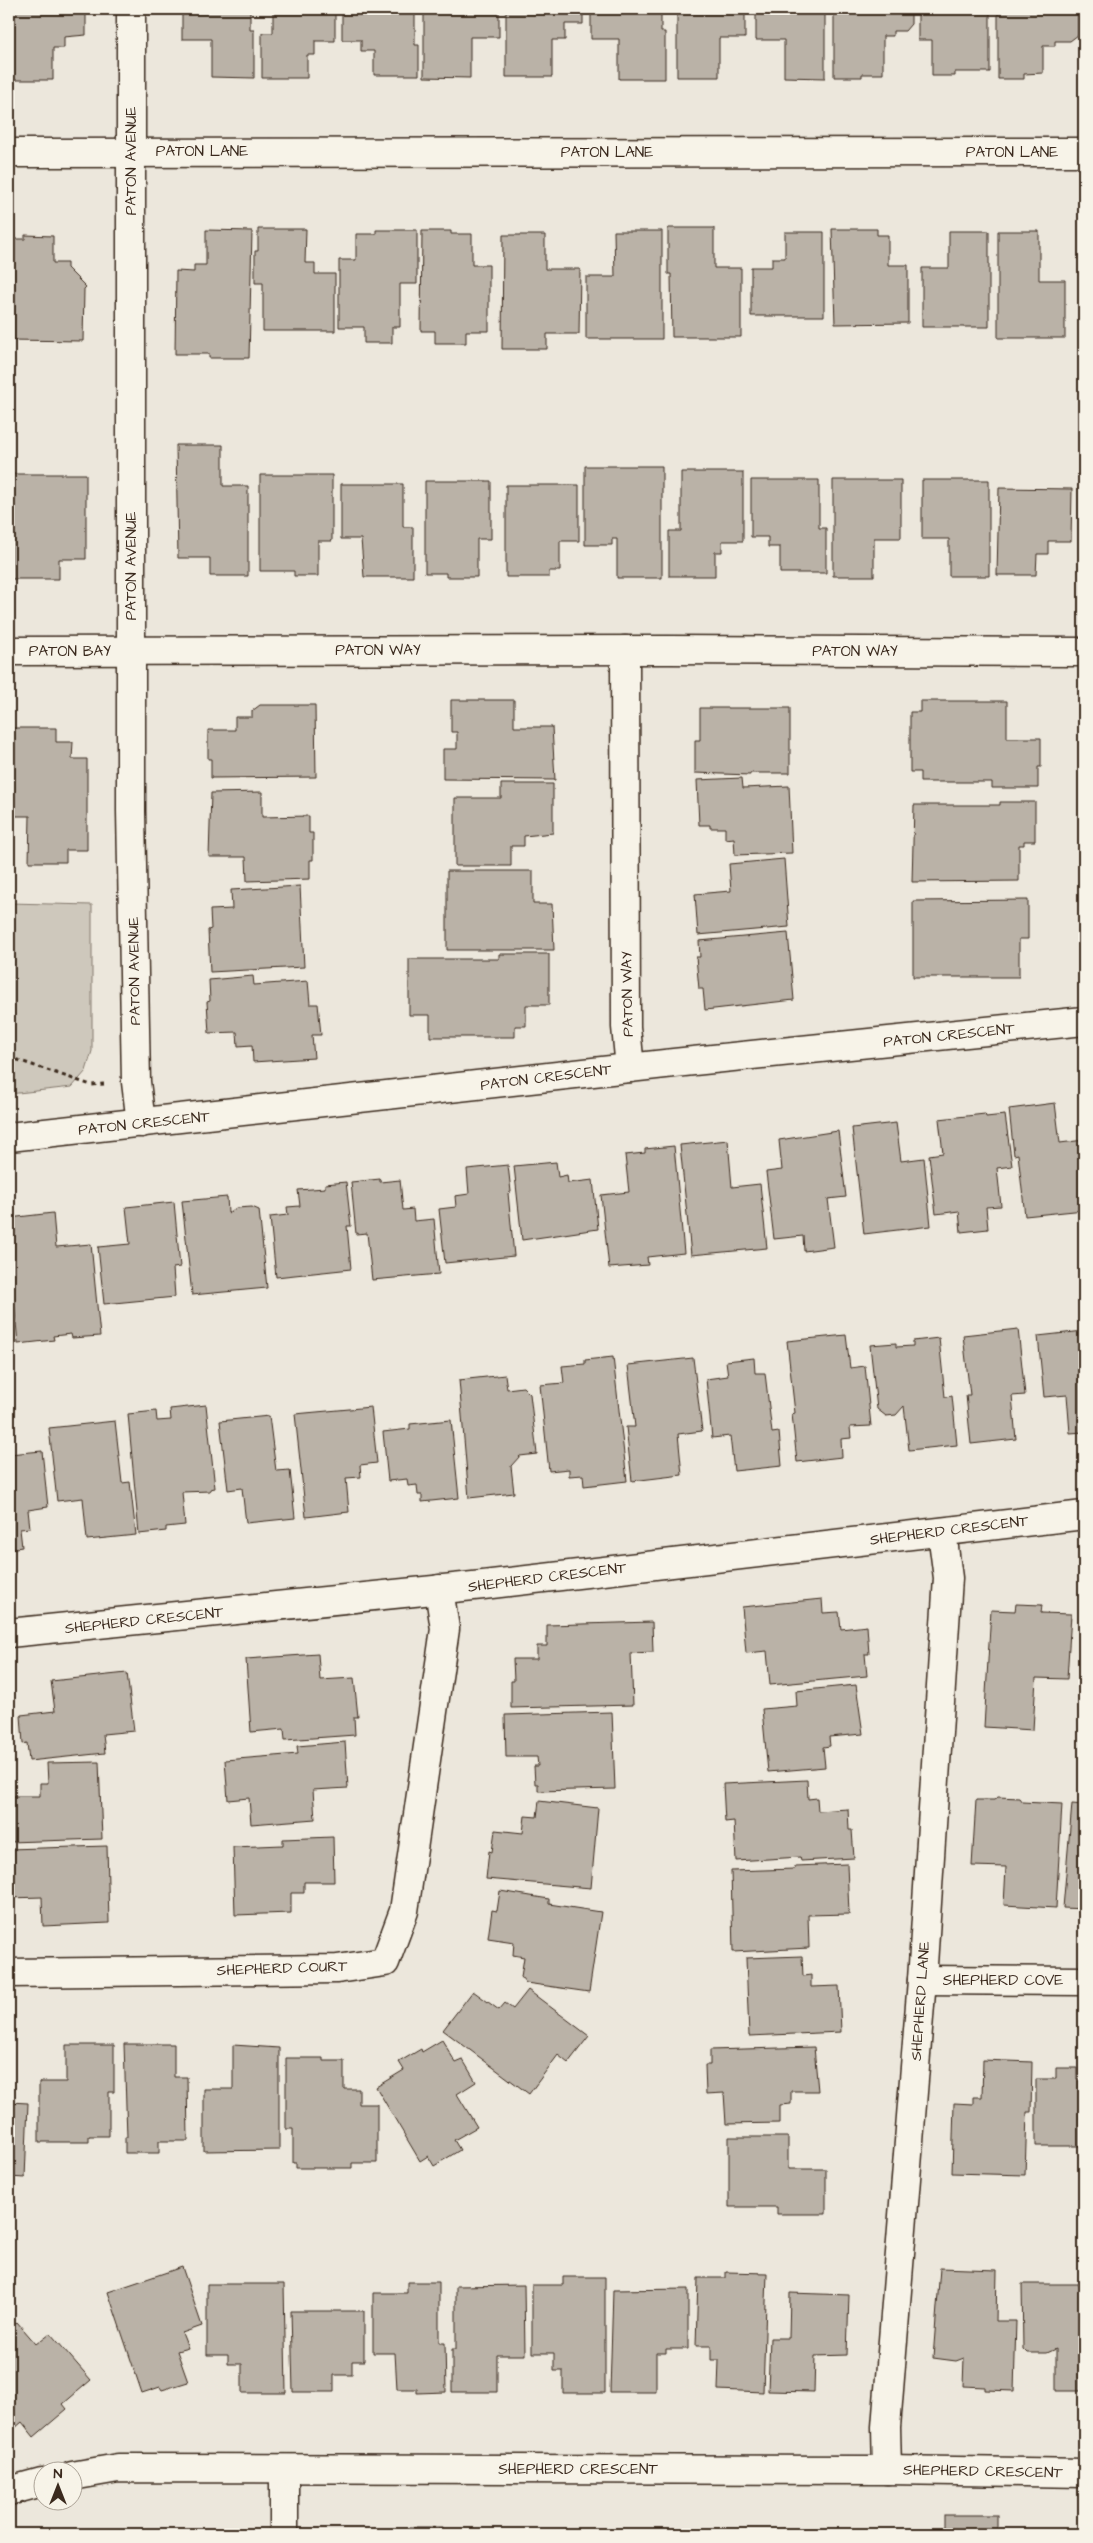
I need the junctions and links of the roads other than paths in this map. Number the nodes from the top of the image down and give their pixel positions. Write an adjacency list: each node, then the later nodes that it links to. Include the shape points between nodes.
1 (131, 9): 2 (street, PATON AVENUE)
2 (131, 152): 3 (street, PATON LANE); 4 (street, PATON LANE); 6 (street, PATON AVENUE)
3 (1084, 152)
4 (9, 153)
5 (9, 650): 6 (street, PATON BAY)
6 (131, 650): 7 (street, PATON WAY); 11 (street, PATON AVENUE, via 136,1082)
7 (626, 650): 8 (street, PATON WAY); 10 (street, PATON WAY, via 626,1027)
8 (1084, 652)
9 (1084, 1021): 10 (street, PATON CRESCENT)
10 (630, 1068): 11 (street, PATON CRESCENT)
11 (141, 1122): 12 (street, PATON CRESCENT)
12 (9, 1137)
13 (1084, 1515): 14 (street, SHEPHERD CRESCENT)
14 (942, 1532): 15 (street, SHEPHERD CRESCENT); 18 (street, SHEPHERD LANE, via 948,1578)
15 (439, 1589): 16 (street, SHEPHERD CRESCENT); 17 (street, SHEPHERD COURT, via 444,1638 404,1911 385,1962 337,1969)
16 (9, 1633)
17 (9, 1973)
18 (922, 1980): 19 (street, SHEPHERD COVE); 21 (street, SHEPHERD LANE, via 886,2427)
19 (1084, 1981)
20 (284, 2469): 21 (street, SHEPHERD CRESCENT); 23 (street, SHEPHERD CRESCENT, via 118,2468); 26 (street)
21 (887, 2470): 22 (street, SHEPHERD CRESCENT)
22 (1084, 2473)
23 (82, 2474)
24 (32, 2485): 25 (street)
25 (9, 2491)
26 (284, 2534)

